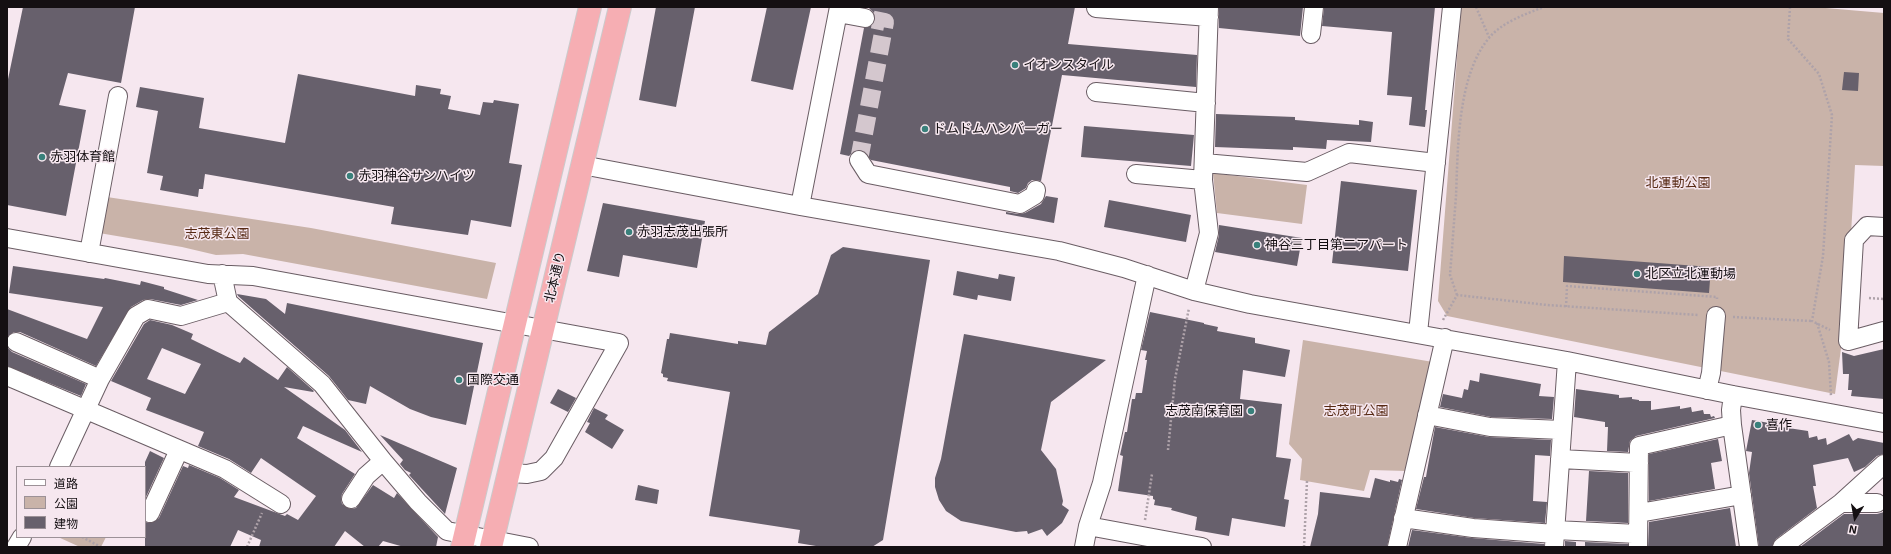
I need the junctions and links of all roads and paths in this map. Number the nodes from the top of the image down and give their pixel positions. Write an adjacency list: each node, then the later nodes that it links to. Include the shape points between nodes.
1 (590, 7): 39 (highway)
2 (620, 7): 20 (highway, 北本通り)
3 (1314, 7): 12 (street)
4 (1452, 7): 19 (street)
5 (1476, 7): 13 (path)
6 (1544, 7): 13 (path, via 1517,17)
7 (1790, 7): 37 (path, via 1788,39 1819,74 1832,115 1823,256)
8 (1096, 8): 10 (street)
9 (839, 10): 11 (street); 24 (street)
10 (1209, 12): 16 (street)
11 (865, 18)
12 (1311, 34)
13 (1489, 37): 31 (path, via 1477,56 1466,83 1458,142 1450,275)
14 (1096, 92): 16 (street)
15 (118, 96): 27 (street)
16 (1206, 103): 18 (street)
17 (859, 160): 23 (street, via 868,174 1020,204 1035,194)
18 (1204, 163): 19 (street, via 1307,172 1349,153); 22 (street)
19 (1436, 163): 42 (street)
20 (582, 165): 24 (street); 40 (highway, 北本通り)
21 (1136, 174): 22 (street)
22 (1203, 180): 30 (street, via 1209,233)
23 (1036, 190)
24 (800, 206): 29 (street, via 1059,251)
25 (1884, 227): 44 (street, via 1867,226 1854,240)
26 (7, 238): 27 (street)
27 (89, 253): 28 (street, via 208,274)
28 (222, 274): 32 (street); 39 (street, via 253,276)
29 (1148, 275): 30 (street); 75 (street, via 1102,483)
30 (1194, 291): 42 (street, via 1250,304)
31 (1457, 295): 33 (path); 36 (path)
32 (228, 302): 48 (street, via 181,316 148,310 136,316); 60 (street, via 322,384)
33 (1566, 307): 35 (path); 35 (path, via 1567,286 1717,297)
34 (1189, 308): 58 (path, via 1175,379)
35 (1716, 316): 37 (path); 49 (street)
36 (1442, 320)
37 (1812, 321): 38 (path)
38 (1817, 323): 44 (path); 51 (path, via 1829,362)
39 (514, 324): 40 (street); 79 (highway)
40 (543, 329): 64 (highway, 北本通り); 64 (street, via 619,343 554,458 541,471 527,474)
41 (1884, 331): 44 (street)
42 (1418, 333): 43 (street)
43 (1445, 338): 46 (street); 53 (street)
44 (1848, 341)
45 (16, 342): 48 (street)
46 (1567, 361): 49 (street); 56 (street)
47 (7, 376): 52 (street)
48 (100, 380): 52 (street)
49 (1707, 390): 50 (street)
50 (1733, 395): 54 (street); 55 (street)
51 (1831, 397)
52 (86, 411): 57 (street); 63 (street)
53 (1428, 415): 56 (street, via 1490,427); 74 (street)
54 (1884, 423)
55 (1732, 425): 61 (street, via 1639,446); 67 (street)
56 (1562, 430): 59 (street)
57 (180, 450): 69 (street, via 225,469); 73 (street)
58 (1168, 450)
59 (1560, 459): 61 (street); 76 (street)
60 (383, 461): 68 (street, via 366,476); 79 (street, via 447,531)
61 (1639, 463): 72 (street)
62 (1884, 464): 70 (street)
63 (59, 466)
64 (509, 473): 82 (highway, 北本通り)
65 (1152, 474): 80 (path)
66 (1307, 481): 89 (path)
67 (1742, 495): 72 (street); 91 (street)
68 (351, 499)
69 (275, 500): 85 (path)
70 (1841, 503): 71 (street); 92 (street)
71 (1877, 503)
72 (1639, 513): 81 (street)
73 (150, 514)
74 (1403, 518): 76 (street); 90 (street)
75 (1088, 526): 80 (street); 87 (street)
76 (1555, 537): 81 (street)
77 (21, 538): 83 (street)
78 (84, 538): 84 (path)
79 (464, 540): 82 (street)
80 (1148, 540): 88 (street)
81 (1638, 540)
82 (492, 543): 86 (street)
83 (16, 547)
84 (101, 547)
85 (247, 547)
86 (529, 547)
87 (1084, 547)
88 (1202, 547)
89 (1304, 547)
90 (1396, 547)
91 (1749, 547)
92 (1782, 547)

